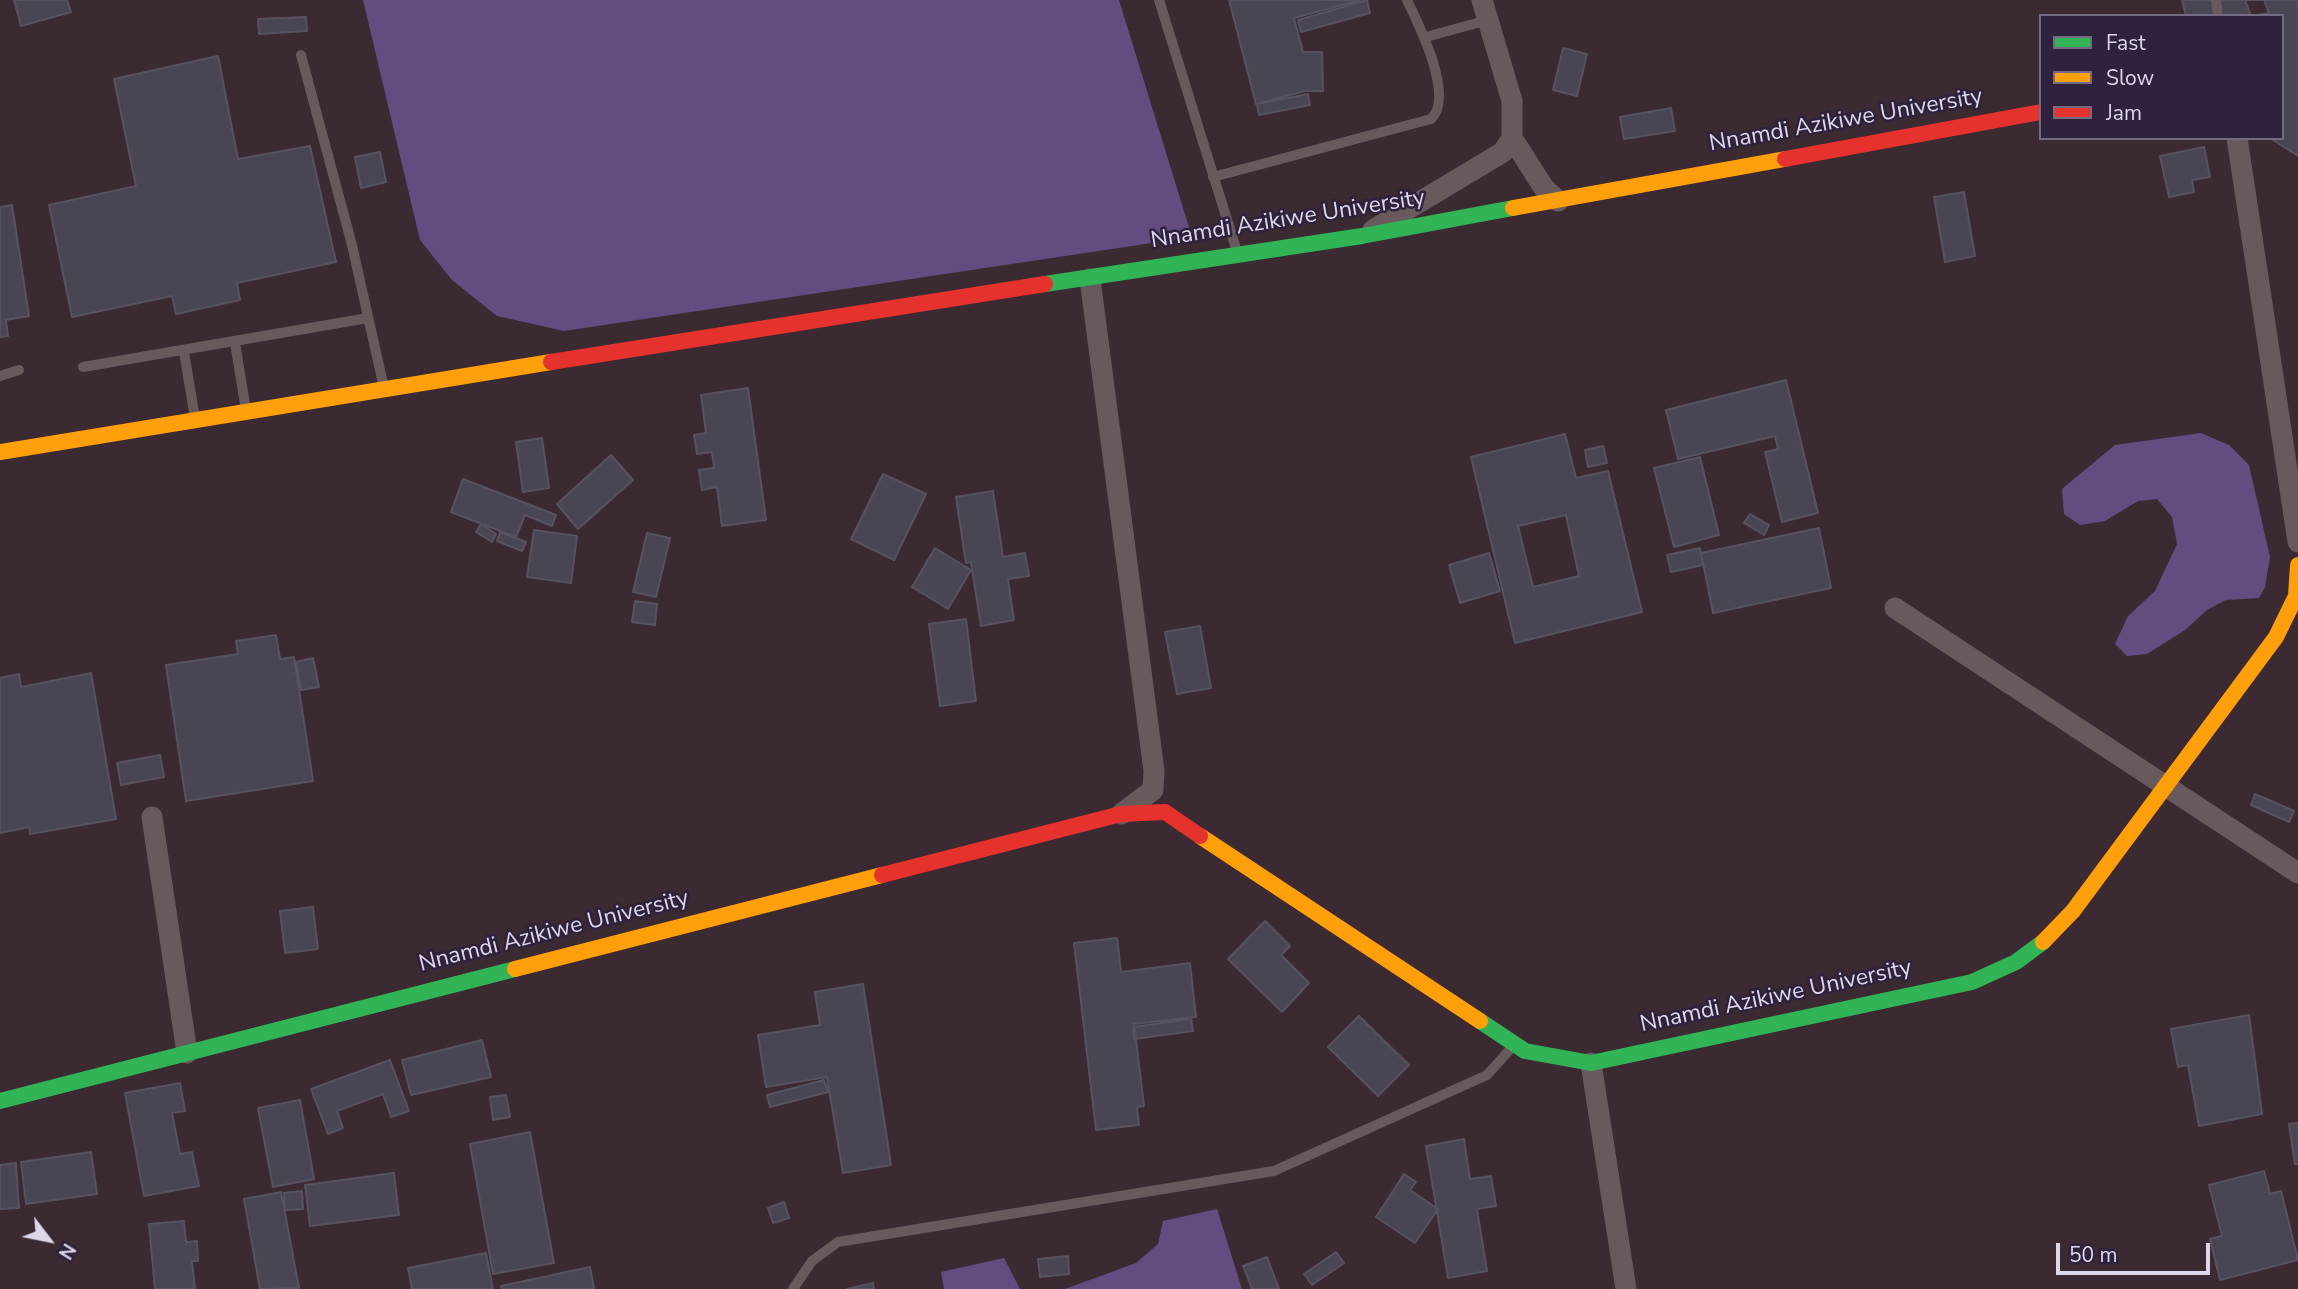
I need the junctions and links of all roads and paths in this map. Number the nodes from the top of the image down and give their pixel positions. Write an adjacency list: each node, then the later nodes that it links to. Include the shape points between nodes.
1 (1158, 0): 9 (lane)
2 (1407, 0): 4 (lane)
3 (1485, 10): 4 (lane); 7 (street, via 1512,101)
4 (1426, 37): 9 (lane, via 1440,99 1431,119)
5 (301, 55): 14 (lane)
6 (2039, 112): 10 (street, Nnamdi Azikiwe University)
7 (1512, 138): 10 (street, via 1544,188); 11 (street, via 1503,152)
8 (2237, 140): 24 (street)
9 (1213, 177): 12 (lane)
10 (1558, 201): 11 (street, Nnamdi Azikiwe University)
11 (1363, 236): 12 (street, Nnamdi Azikiwe University)
12 (1238, 256): 13 (street, Nnamdi Azikiwe University)
13 (1090, 279): 20 (street, Nnamdi Azikiwe University); 28 (street, via 1153,753)
14 (368, 318): 15 (lane); 20 (lane)
15 (235, 343): 16 (lane); 21 (lane)
16 (184, 352): 17 (lane); 22 (lane)
17 (83, 367)
18 (19, 370): 19 (lane)
19 (0, 376)
20 (384, 391): 21 (street, Nnamdi Azikiwe University)
21 (246, 413): 22 (street, Nnamdi Azikiwe University)
22 (195, 421): 23 (street, Nnamdi Azikiwe University)
23 (0, 452)
24 (2298, 542)
25 (2298, 565): 27 (street, Nnamdi Azikiwe University, via 2296,596 2276,637)
26 (1895, 608): 27 (street)
27 (2165, 788): 32 (street); 35 (street, Nnamdi Azikiwe University, via 2073,911 2040,947 2011,968 1972,982)
28 (1153, 790): 29 (street); 30 (street, Nnamdi Azikiwe University)
29 (1165, 812): 30 (street, Nnamdi Azikiwe University); 33 (street, Nnamdi Azikiwe University)
30 (1121, 814): 34 (street, Nnamdi Azikiwe University)
31 (152, 817): 34 (street)
32 (2298, 873)
33 (1515, 1044): 35 (street, Nnamdi Azikiwe University, via 1546,1057); 37 (lane, via 1487,1075 1274,1171 838,1242 812,1261)
34 (187, 1053): 36 (street, Nnamdi Azikiwe University)
35 (1591, 1063): 38 (street)
36 (0, 1101)
37 (793, 1289)
38 (1626, 1289)

